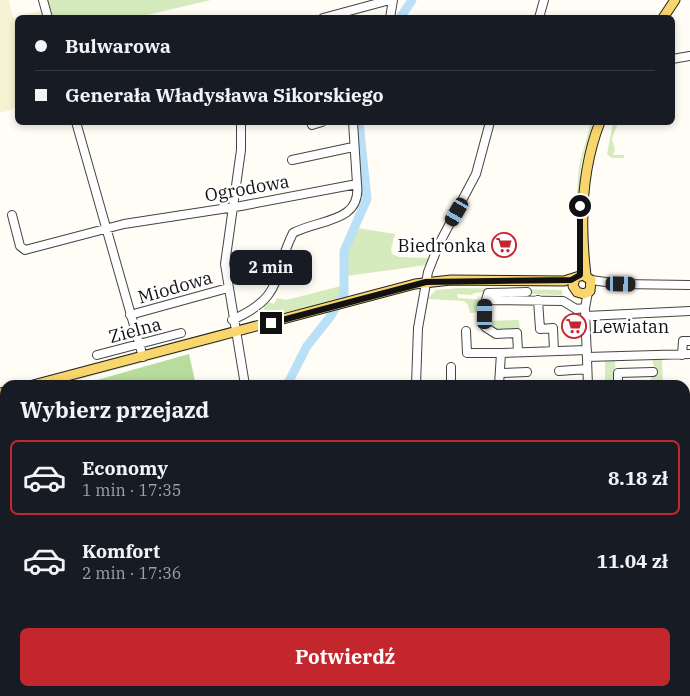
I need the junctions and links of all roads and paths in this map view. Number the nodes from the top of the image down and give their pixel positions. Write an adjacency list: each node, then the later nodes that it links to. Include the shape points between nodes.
1 (43, 0): 5 (street)
2 (392, 0): 6 (street); 7 (street)
3 (544, 0): 8 (street)
4 (675, 0): 9 (main road)
5 (47, 15)
6 (334, 15)
7 (390, 15)
8 (540, 15)
9 (665, 15)
10 (690, 56): 11 (street)
11 (675, 58)
12 (77, 125): 23 (street)
13 (241, 125): 21 (street, via 241,150)
14 (353, 125): 18 (street)
15 (489, 125): 24 (street, via 476,174 439,244)
16 (593, 125): 25 (main road, via 581,182)
17 (599, 125): 25 (main road, via 585,181)
18 (353, 147): 19 (street, Ogrodowa); 20 (street)
19 (292, 160)
20 (356, 184): 21 (street, Ogrodowa); 31 (street, via 358,199 348,213 293,233 273,290)
21 (232, 207): 23 (street, Ogrodowa); 27 (street, via 224,264)
22 (12, 215): 23 (street, Ogrodowa, via 20,246 25,250)
23 (107, 228): 34 (street)
24 (426, 282): 25 (main road, via 473,280); 36 (main road); 61 (street, via 418,328)
25 (583, 284): 26 (street); 33 (street)
26 (690, 285)
27 (228, 288): 34 (street, Miodowa); 35 (street)
28 (527, 292): 29 (street, via 488,293)
29 (486, 300): 30 (street); 43 (street, via 485,327 496,334 517,333)
30 (538, 300): 33 (street, via 563,300); 42 (street, via 540,329 553,328)
31 (252, 311): 35 (street); 36 (street, via 248,319)
32 (690, 311): 33 (street)
33 (586, 312): 45 (street)
34 (130, 315): 41 (street)
35 (232, 320): 39 (street)
36 (257, 327): 39 (main road)
37 (466, 331): 44 (street, via 467,354)
38 (181, 332): 41 (street, Zielna)
39 (234, 333): 48 (main road); 60 (street)
40 (690, 340): 46 (street, via 683,341)
41 (139, 345): 47 (street, Zielna); 48 (street)
42 (554, 351): 43 (street); 45 (street)
43 (518, 352): 44 (street)
44 (501, 353): 57 (street)
45 (587, 353): 49 (street); 52 (street)
46 (686, 354): 50 (street)
47 (97, 355)
48 (143, 357): 59 (main road)
49 (617, 357): 50 (street); 58 (street)
50 (630, 357): 55 (street)
51 (451, 367): 62 (street)
52 (587, 369): 53 (street); 64 (street)
53 (560, 371)
54 (527, 372): 57 (street)
55 (631, 372): 56 (street); 58 (street)
56 (653, 372)
57 (501, 373): 63 (street)
58 (618, 373): 65 (street)
59 (53, 380)
60 (244, 380)
61 (416, 380)
62 (451, 380)
63 (500, 380)
64 (588, 380)
65 (618, 380)

